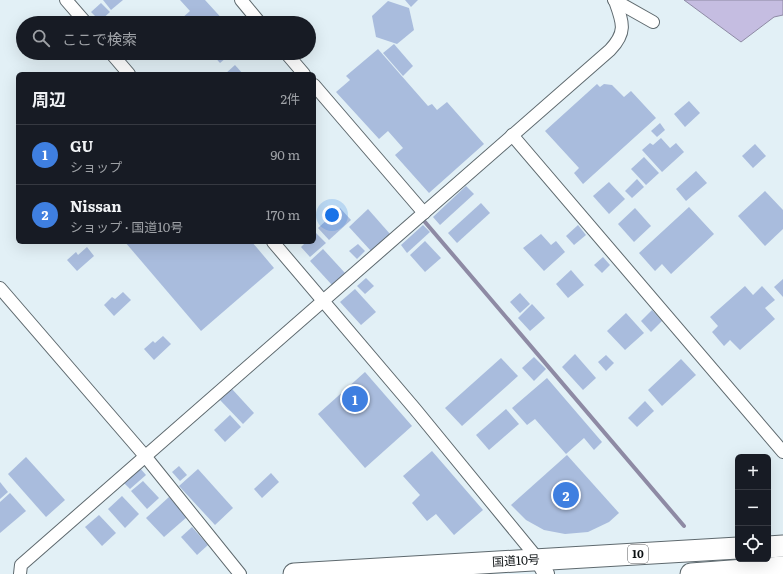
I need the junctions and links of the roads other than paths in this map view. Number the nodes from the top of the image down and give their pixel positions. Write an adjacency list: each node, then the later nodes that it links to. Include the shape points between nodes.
1 (66, 0): 4 (street)
2 (241, 0): 5 (street)
3 (615, 0): 6 (street); 12 (street, via 622,21 620,40)
4 (80, 16)
5 (254, 16)
6 (653, 22)
7 (117, 60): 9 (street)
8 (292, 60): 10 (street)
9 (127, 72)
10 (302, 72)
11 (316, 87): 13 (street)
12 (512, 135): 13 (street); 17 (street)
13 (424, 213): 16 (street)
14 (275, 244): 16 (street)
15 (0, 288): 18 (street)
16 (324, 302): 18 (street); 22 (street)
17 (783, 452)
18 (145, 456): 24 (street, via 21,565); 25 (street)
19 (783, 546): 20 (highway)
20 (771, 547)
21 (735, 548): 22 (highway, 国道10号 / 10)
22 (542, 567): 26 (highway, 国道10号 / 10)
23 (783, 567): 27 (highway)
24 (20, 574)
25 (240, 574)
26 (294, 574)
27 (691, 574)

